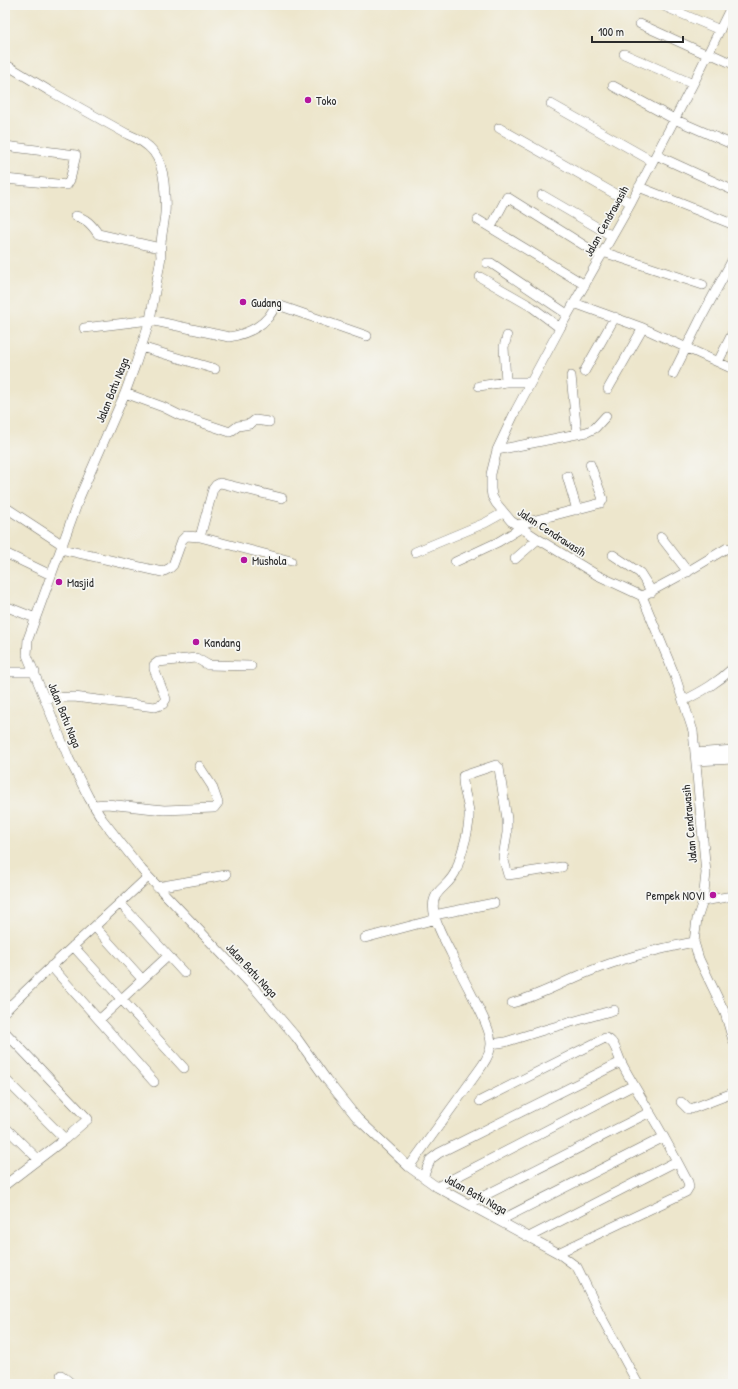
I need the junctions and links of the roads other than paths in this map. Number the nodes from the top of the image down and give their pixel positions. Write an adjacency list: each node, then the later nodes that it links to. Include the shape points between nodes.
1 (732, 5): 4 (street, Jalan Cendrawasih)
2 (666, 7): 4 (street)
3 (640, 24): 6 (street)
4 (720, 30): 6 (street, Jalan Cendrawasih)
5 (624, 54): 9 (street)
6 (708, 54): 8 (street); 9 (street, Jalan Cendrawasih)
7 (5, 64): 27 (street, Jalan Batu Naga, via 140,139 152,150 160,161 165,196)
8 (733, 64)
9 (694, 84): 12 (street, Jalan Cendrawasih)
10 (613, 86): 12 (street)
11 (551, 104): 16 (street)
12 (674, 119): 14 (street); 16 (street, Jalan Cendrawasih)
13 (499, 128): 21 (street)
14 (729, 143)
15 (5, 146): 17 (street, via 76,155 67,185)
16 (654, 158): 18 (street, Jalan Cendrawasih); 19 (street)
17 (5, 179)
18 (639, 187): 21 (street, Jalan Cendrawasih); 24 (street)
19 (730, 189)
20 (542, 195): 26 (street)
21 (631, 203): 26 (street, Jalan Cendrawasih)
22 (75, 216): 27 (street, via 83,217 98,234)
23 (478, 220): 25 (street)
24 (732, 224)
25 (491, 227): 28 (street, via 507,197); 32 (street)
26 (612, 236): 28 (street, Jalan Cendrawasih)
27 (160, 248): 37 (street, Jalan Batu Naga, via 161,256)
28 (602, 254): 32 (street, Jalan Cendrawasih); 33 (street)
29 (733, 259): 45 (street)
30 (487, 263): 35 (street, via 491,263)
31 (480, 277): 39 (street, via 532,307)
32 (584, 285): 34 (street, Jalan Cendrawasih)
33 (703, 285)
34 (574, 303): 35 (street, Jalan Cendrawasih); 36 (street)
35 (567, 314): 39 (street, Jalan Cendrawasih)
36 (615, 317): 40 (street); 49 (street)
37 (150, 320): 38 (street); 42 (street, via 229,338 241,335 267,321 278,305); 44 (street, Jalan Batu Naga)
38 (84, 328)
39 (560, 328): 53 (street, Jalan Cendrawasih)
40 (643, 328): 45 (street); 55 (street)
41 (733, 332): 46 (street)
42 (366, 336)
43 (507, 336): 52 (street, via 504,347)
44 (141, 347): 47 (street); 56 (street, Jalan Batu Naga)
45 (687, 348): 46 (street); 50 (street)
46 (718, 362): 48 (street)
47 (215, 369)
48 (733, 369)
49 (584, 372)
50 (673, 374)
51 (570, 376): 59 (street)
52 (506, 382): 53 (street); 54 (street)
53 (531, 382): 60 (street, Jalan Cendrawasih)
54 (479, 386)
55 (608, 389)
56 (125, 393): 58 (street, via 230,432 255,420); 71 (street, Jalan Batu Naga, via 80,496)
57 (606, 416): 59 (street, via 592,430)
58 (269, 422)
59 (577, 434): 60 (street)
60 (497, 450): 66 (street, Jalan Cendrawasih, via 491,474 491,489 496,503)
61 (590, 464): 65 (street, via 603,501)
62 (566, 476): 65 (street)
63 (282, 498): 68 (street, via 216,484)
64 (5, 507): 71 (street)
65 (577, 510): 67 (street)
66 (504, 513): 67 (street, Jalan Cendrawasih); 72 (street)
67 (519, 526): 70 (street, Jalan Cendrawasih); 78 (street, via 498,542)
68 (200, 537): 71 (street, via 183,538 173,565 162,572); 77 (street)
69 (661, 537): 79 (street)
70 (538, 539): 76 (street); 82 (street, Jalan Cendrawasih, via 597,575)
71 (62, 547): 80 (street, Jalan Batu Naga)
72 (415, 552)
73 (5, 554): 80 (street)
74 (613, 555): 81 (street, via 640,573)
75 (733, 555): 79 (street, via 732,550 727,548)
76 (515, 559)
77 (291, 561)
78 (456, 562)
79 (688, 572): 81 (street)
80 (51, 575): 84 (street, Jalan Batu Naga)
81 (652, 592): 82 (street)
82 (642, 596): 90 (street, Jalan Cendrawasih)
83 (5, 606): 84 (street)
84 (34, 618): 88 (street, Jalan Batu Naga, via 26,651)
85 (250, 666): 89 (street, via 208,665 196,658 158,662 154,669 166,699 163,704 155,707 74,697)
86 (733, 668): 90 (street, via 708,688)
87 (5, 672): 88 (street)
88 (35, 672): 89 (street, Jalan Batu Naga)
89 (45, 698): 95 (street, Jalan Batu Naga, via 69,759)
90 (683, 701): 92 (street, Jalan Cendrawasih, via 693,731)
91 (733, 750): 92 (street)
92 (696, 757): 93 (street); 101 (street, Jalan Cendrawasih, via 706,873)
93 (733, 759)
94 (200, 766): 95 (street, via 212,786 218,803 214,808 164,810)
95 (93, 805): 98 (street, Jalan Batu Naga)
96 (562, 867): 104 (street, via 509,879 503,857 507,820 500,770 496,765 462,777 468,807 468,824 455,873 433,900)
97 (226, 875): 99 (street)
98 (148, 876): 99 (street, Jalan Batu Naga); 102 (street)
99 (157, 887): 136 (street, Jalan Batu Naga, via 257,991 296,1037 358,1119)
100 (733, 896): 101 (street)
101 (703, 901): 107 (street, Jalan Cendrawasih, via 697,919)
102 (120, 903): 105 (street); 109 (street)
103 (494, 903): 104 (street)
104 (435, 917): 106 (street); 121 (street, via 482,1013)
105 (95, 927): 108 (street); 112 (street)
106 (365, 938)
107 (694, 942): 114 (street, via 602,966 534,997); 117 (street, Jalan Cendrawasih, via 699,959)
108 (73, 946): 110 (street); 113 (street)
109 (168, 956): 111 (street); 112 (street)
110 (51, 966): 116 (street); 118 (street)
111 (184, 973)
112 (142, 979): 113 (street)
113 (121, 999): 118 (street); 123 (street)
114 (512, 1003)
115 (614, 1010): 121 (street)
116 (5, 1011)
117 (729, 1011): 120 (street, Jalan Cendrawasih)
118 (99, 1020): 125 (street)
119 (5, 1032): 133 (street, via 88,1119)
120 (733, 1040)
121 (491, 1044): 136 (street, via 482,1066)
122 (621, 1062): 126 (street); 128 (street, via 613,1042 605,1038); 137 (street, via 438,1153 431,1159)
123 (184, 1068)
124 (5, 1079): 133 (street)
125 (154, 1082)
126 (634, 1085): 130 (street); 139 (street)
127 (733, 1093): 129 (street, via 690,1110)
128 (480, 1101)
129 (681, 1102)
130 (650, 1112): 132 (street); 140 (street)
131 (5, 1127): 134 (street)
132 (664, 1137): 135 (street); 141 (street)
133 (66, 1139): 134 (street)
134 (38, 1159): 138 (street)
135 (677, 1161): 142 (street); 143 (street, via 688,1182 686,1192)
136 (409, 1167): 137 (street, Jalan Batu Naga)
137 (424, 1177): 139 (street, Jalan Batu Naga)
138 (7, 1180)
139 (437, 1187): 140 (street, Jalan Batu Naga)
140 (468, 1204): 141 (street, Jalan Batu Naga)
141 (499, 1221): 142 (street, Jalan Batu Naga)
142 (529, 1237): 143 (street, Jalan Batu Naga)
143 (558, 1253): 146 (street, Jalan Batu Naga, via 577,1268)
144 (61, 1375): 145 (street)
145 (72, 1384)
146 (638, 1384)

